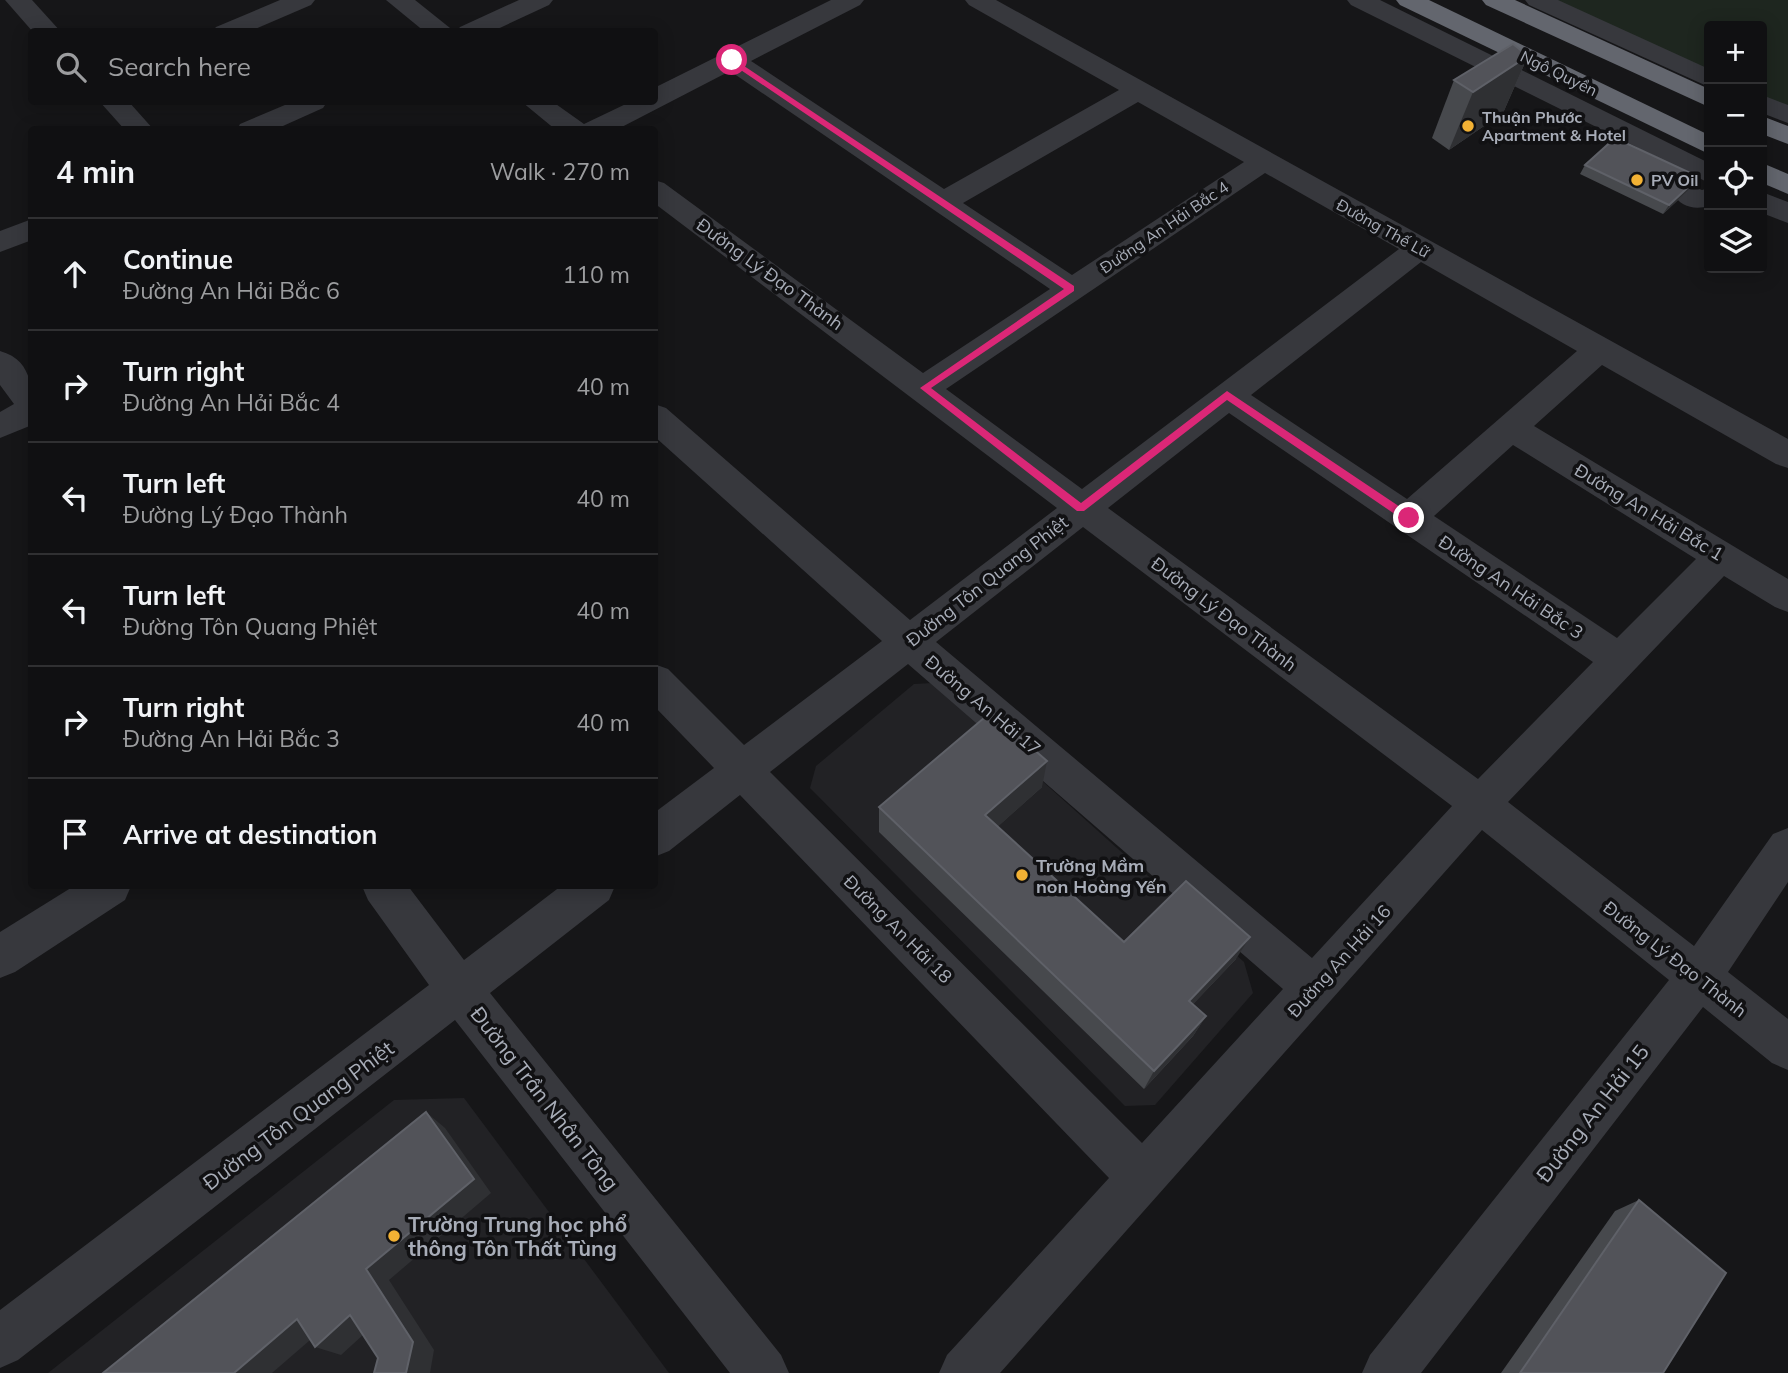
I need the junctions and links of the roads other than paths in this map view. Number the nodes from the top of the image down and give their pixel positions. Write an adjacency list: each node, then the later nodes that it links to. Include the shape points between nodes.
1 (53, 0): 11 (street)
2 (302, 0): 13 (street)
3 (399, 0): 14 (street)
4 (540, 0): 15 (street)
5 (851, 0): 16 (street)
6 (978, 0): 18 (street, Đường Thế Lữ)
7 (1360, 0): 35 (street, via 1615,138)
8 (1409, 0): 33 (highway, Ngô Quyền)
9 (1496, 0): 20 (highway)
10 (1538, 0): 17 (street)
11 (23, 5): 12 (street)
12 (44, 28)
13 (235, 28)
14 (437, 28)
15 (478, 28)
16 (732, 60): 19 (street); 39 (street)
17 (1704, 77)
18 (1139, 90): 34 (street, Đường Thế Lữ); 39 (street)
19 (658, 97)
20 (1704, 97)
21 (117, 105): 27 (street)
22 (306, 105): 28 (street)
23 (540, 105): 29 (street)
24 (642, 105): 30 (street)
25 (1767, 105): 26 (street)
26 (1788, 115)
27 (137, 126)
28 (259, 126)
29 (569, 126)
30 (602, 126)
31 (1767, 126): 32 (highway)
32 (1788, 136)
33 (1704, 144)
34 (1264, 160): 44 (street, Đường Thế Lữ); 45 (street, Đường An Hải Bắc 4)
35 (1704, 172)
36 (1767, 174): 37 (highway)
37 (1788, 185)
38 (658, 192): 48 (street, Đường Lý Đạo Thành)
39 (943, 202): 45 (street)
40 (1767, 204): 41 (street)
41 (1788, 214)
42 (28, 230): 43 (street)
43 (0, 242)
44 (1420, 248): 46 (street, Đường Thế Lữ); 49 (street, Đường Tôn Quang Phiệt)
45 (1071, 289): 48 (street, Đường An Hải Bắc 4)
46 (1601, 348): 54 (street); 55 (street, Đường Thế Lữ)
47 (0, 362): 50 (street)
48 (924, 388): 56 (street, Đường Lý Đạo Thành)
49 (1227, 395): 56 (street, Đường Tôn Quang Phiệt); 57 (street, Đường An Hải Bắc 3)
50 (28, 399)
51 (28, 412): 53 (street)
52 (658, 420): 60 (street, Đường An Hải 17)
53 (0, 426)
54 (1509, 427): 57 (street); 58 (street, Đường An Hải Bắc 1)
55 (1788, 455)
56 (1081, 508): 60 (street, Đường Tôn Quang Phiệt); 64 (street, Đường Lý Đạo Thành)
57 (1409, 518): 61 (street, Đường An Hải Bắc 3)
58 (1721, 556): 59 (street, Đường An Hải Bắc 1); 61 (street, Đường An Hải 16)
59 (1788, 597)
60 (909, 642): 63 (street, Đường Tôn Quang Phiệt); 72 (street, Đường An Hải 17)
61 (1621, 661): 64 (street, Đường An Hải 16)
62 (658, 684): 63 (street, Đường An Hải 18)
63 (741, 770): 65 (street, Đường Tôn Quang Phiệt); 75 (street, Đường An Hải 18)
64 (1480, 804): 71 (street, Đường Lý Đạo Thành); 72 (street, Đường An Hải 16)
65 (658, 835)
66 (1788, 847): 71 (street, Đường An Hải 15)
67 (105, 889): 70 (street)
68 (385, 889): 73 (street, Đường Trần Nhân Tông)
69 (590, 889): 73 (street, Đường Tôn Quang Phiệt)
70 (0, 957)
71 (1698, 978): 74 (street, Đường Lý Đạo Thành); 79 (street, Đường An Hải 15)
72 (1315, 988): 75 (street, Đường An Hải 16)
73 (460, 990): 76 (street, Đường Tôn Quang Phiệt); 77 (street, Đường Trần Nhân Tông)
74 (1788, 1047)
75 (1142, 1177): 78 (street, Đường An Hải 16)
76 (0, 1342)
77 (763, 1373)
78 (965, 1373)
79 (1388, 1373)

